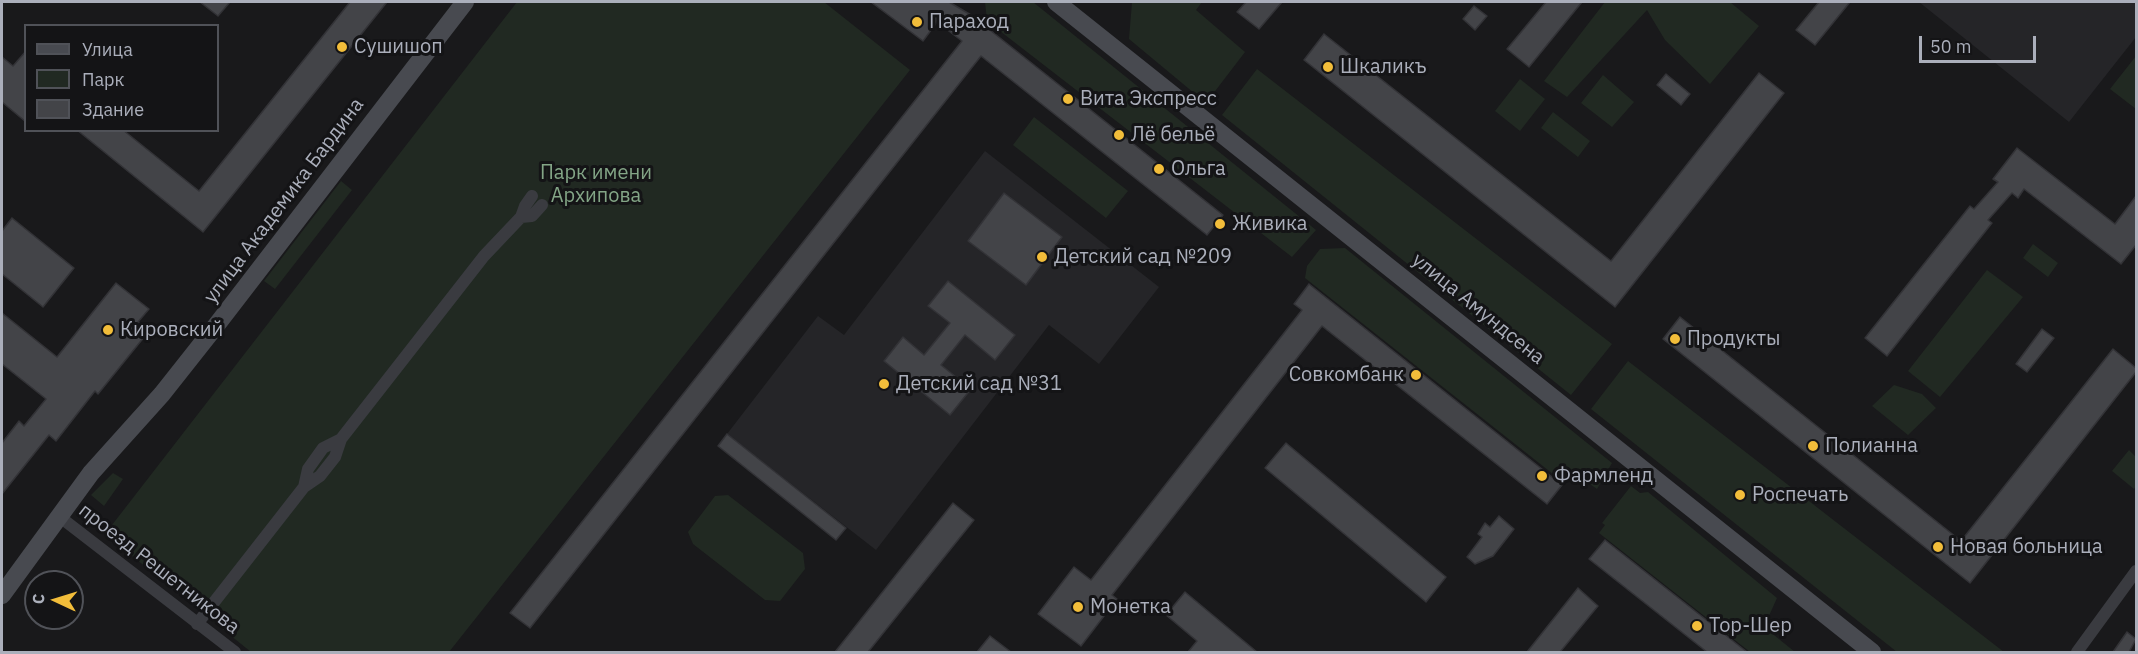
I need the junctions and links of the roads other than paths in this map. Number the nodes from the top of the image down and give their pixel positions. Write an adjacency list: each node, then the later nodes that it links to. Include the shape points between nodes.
1 (465, 2): 6 (main road, улица Академика Бардина, via 215,327 108,453)
2 (1056, 2): 11 (main road, улица Амундсена)
3 (532, 196): 5 (street)
4 (542, 206): 5 (street, via 532,216)
5 (521, 218): 9 (street, via 484,256 340,439 335,457 320,476 304,487)
6 (60, 517): 8 (main road, улица Академика Бардина); 9 (street, проезд Решетникова)
7 (2136, 571): 12 (street)
8 (2, 595)
9 (197, 624): 10 (street, проезд Решетникова)
10 (235, 652)
11 (1872, 652)
12 (2077, 652)

